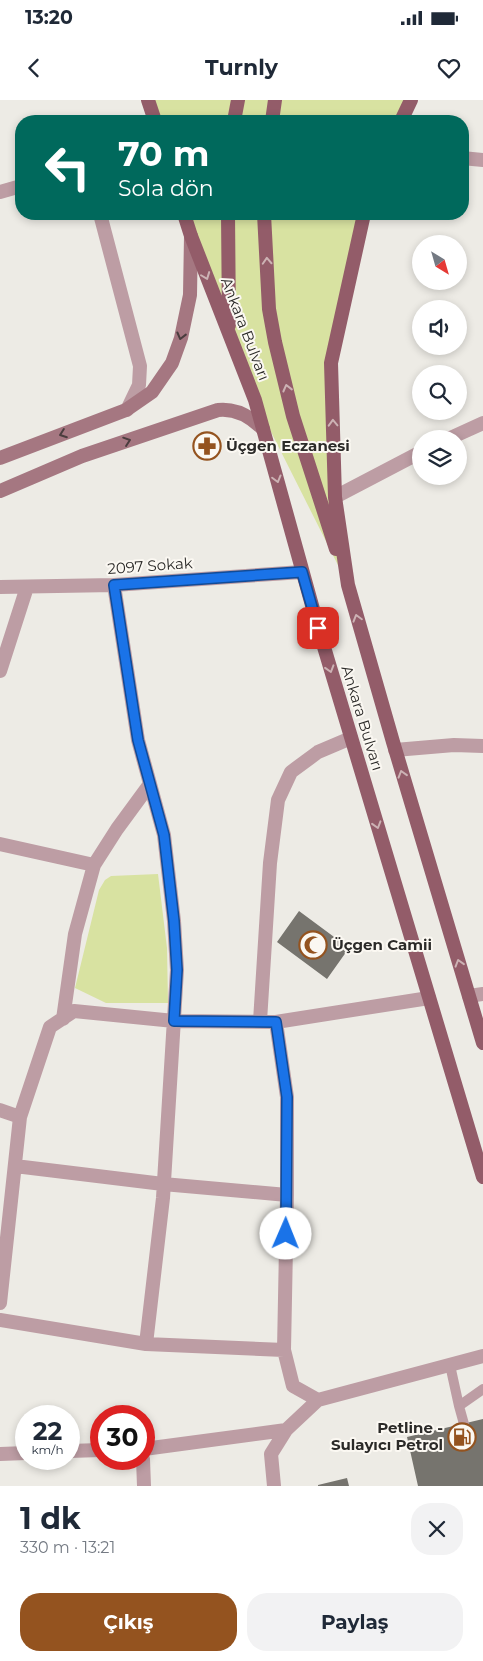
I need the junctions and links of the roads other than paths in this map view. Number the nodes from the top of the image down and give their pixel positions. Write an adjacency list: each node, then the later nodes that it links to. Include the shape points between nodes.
1 (148, 100): 4 (main road)
2 (238, 100): 5 (main road)
3 (275, 100): 6 (main road)
4 (153, 115)
5 (235, 115)
6 (273, 115)
7 (469, 159): 8 (street)
8 (483, 160)
9 (15, 188): 10 (street)
10 (0, 192)
11 (102, 220): 18 (street, via 140,366 139,385)
12 (186, 220): 16 (main road, Ankara Bulvarı)
13 (228, 220): 17 (main road)
14 (264, 220): 28 (main road, Ankara Bulvarı, one-way to 14, via 293,416 275,342 269,309)
15 (363, 220): 25 (main road, Ankara Bulvarı, one-way to 15, via 331,363)
16 (191, 236): 17 (main road, Ankara Bulvarı, one-way to 17); 18 (main road, one-way to 18, via 190,295 172,363 152,392)
17 (229, 334): 20 (main road, Ankara Bulvarı)
18 (126, 410): 23 (main road, one-way to 23)
19 (483, 423): 21 (street)
20 (263, 430): 24 (main road, one-way to 20, via 82,456 218,410 240,413); 26 (main road, Ankara Bulvarı, one-way to 26)
21 (467, 430)
22 (412, 457): 25 (street)
23 (0, 458)
24 (0, 491)
25 (335, 497): 28 (main road, Ankara Bulvarı)
26 (302, 572): 27 (street, 2097 Sokak); 32 (main road, Ankara Bulvarı, one-way to 32)
27 (114, 585): 30 (street, 2097 Sokak); 35 (street, via 138,740)
28 (348, 585): 34 (main road, Ankara Bulvarı, one-way to 28)
29 (0, 587): 30 (street, 2097 Sokak)
30 (27, 587): 31 (street)
31 (0, 671)
32 (351, 738): 39 (main road, Ankara Bulvarı, one-way to 39); 42 (street, via 318,752 291,772 278,800 270,863)
33 (483, 746): 34 (street)
34 (395, 750): 38 (main road, Ankara Bulvarı, one-way to 34)
35 (150, 784): 37 (street); 41 (street, via 164,835 174,921 177,970)
36 (0, 844): 37 (street)
37 (94, 865): 40 (street, via 76,934)
38 (476, 995): 44 (main road, Ankara Bulvarı)
39 (429, 998): 43 (street); 48 (main road, Ankara Bulvarı)
40 (63, 1019): 41 (street, via 74,1011); 46 (street, via 50,1027)
41 (174, 1021): 42 (street); 49 (street)
42 (260, 1021): 43 (street)
43 (276, 1022): 50 (street, via 287,1097)
44 (483, 1043)
45 (0, 1110): 46 (street)
46 (20, 1117): 47 (street)
47 (15, 1166): 49 (street); 51 (street)
48 (483, 1177)
49 (164, 1184): 50 (street); 54 (street)
50 (287, 1195): 55 (street)
51 (5, 1206): 52 (street)
52 (0, 1302)
53 (0, 1320): 54 (street)
54 (146, 1344): 55 (street)
55 (284, 1350): 59 (street, via 293,1386)
56 (483, 1356): 57 (street)
57 (450, 1365): 59 (street); 60 (lane)
58 (483, 1388): 60 (lane)
59 (318, 1400): 62 (street)
60 (459, 1406): 61 (lane)
61 (464, 1424)
62 (286, 1430): 63 (street); 68 (street, via 271,1454)
63 (155, 1448)
64 (15, 1453): 65 (street)
65 (0, 1454)
66 (144, 1470): 67 (street)
67 (144, 1486)
68 (274, 1486)

